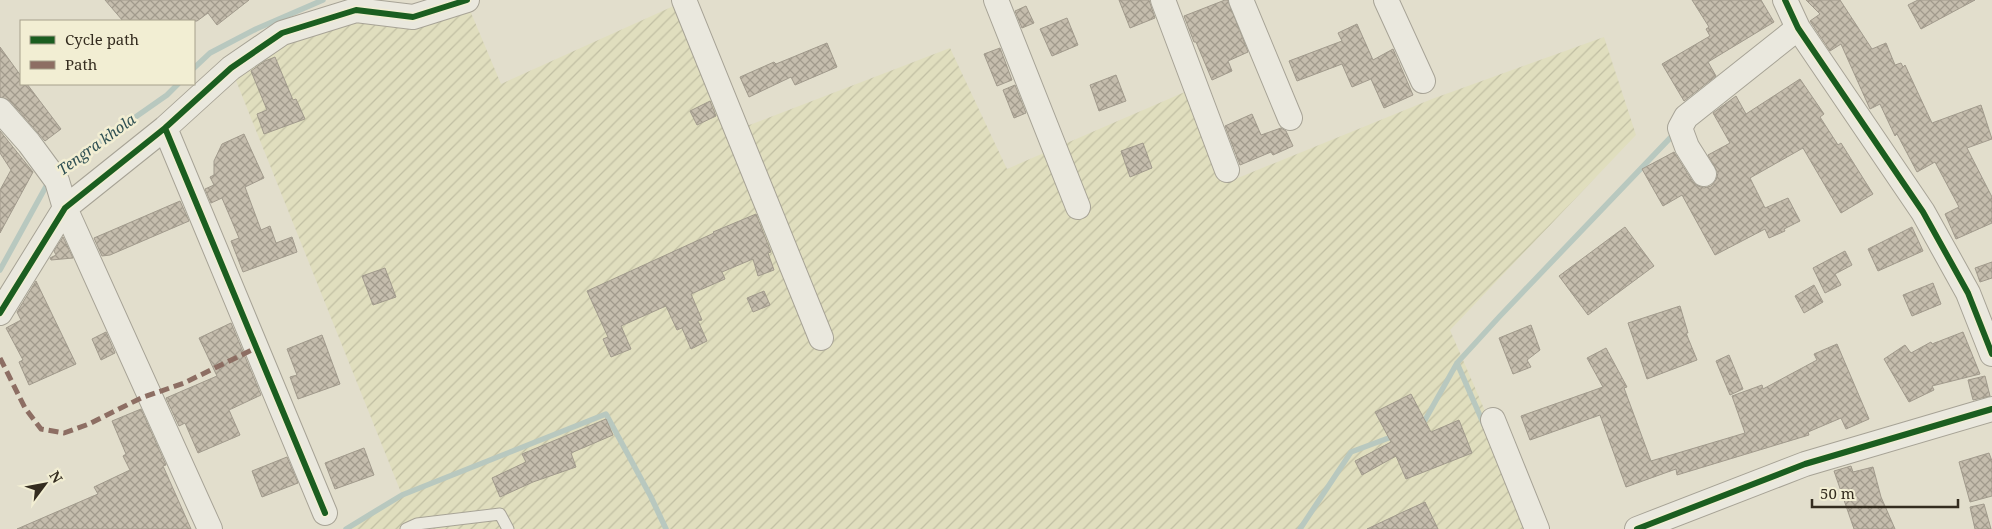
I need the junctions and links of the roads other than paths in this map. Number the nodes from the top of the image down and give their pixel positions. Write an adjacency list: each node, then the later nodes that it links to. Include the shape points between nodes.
1 (468, 0): 12 (street, via 413,17 356,10 282,32 231,68)
2 (996, 0): 15 (street)
3 (1164, 0): 13 (street)
4 (1241, 0): 11 (street)
5 (1386, 0): 9 (street)
6 (1785, 0): 8 (street)
7 (689, 2): 18 (street)
8 (1798, 28): 14 (street, via 1686,117 1680,128); 19 (street, via 1923,212 1968,293)
9 (1423, 82)
10 (0, 110): 16 (street, via 50,171)
11 (1290, 118)
12 (164, 128): 16 (street); 22 (street)
13 (1227, 170)
14 (1704, 174)
15 (1078, 207)
16 (65, 208): 17 (street); 23 (street)
17 (0, 313)
18 (822, 338)
19 (1992, 354)
20 (1992, 409): 27 (street, via 1805,464)
21 (1493, 420): 26 (street)
22 (325, 514)
23 (210, 529)
24 (406, 529): 25 (lane, via 417,524 500,514)
25 (508, 529)
26 (1537, 529)
27 (1637, 529)

